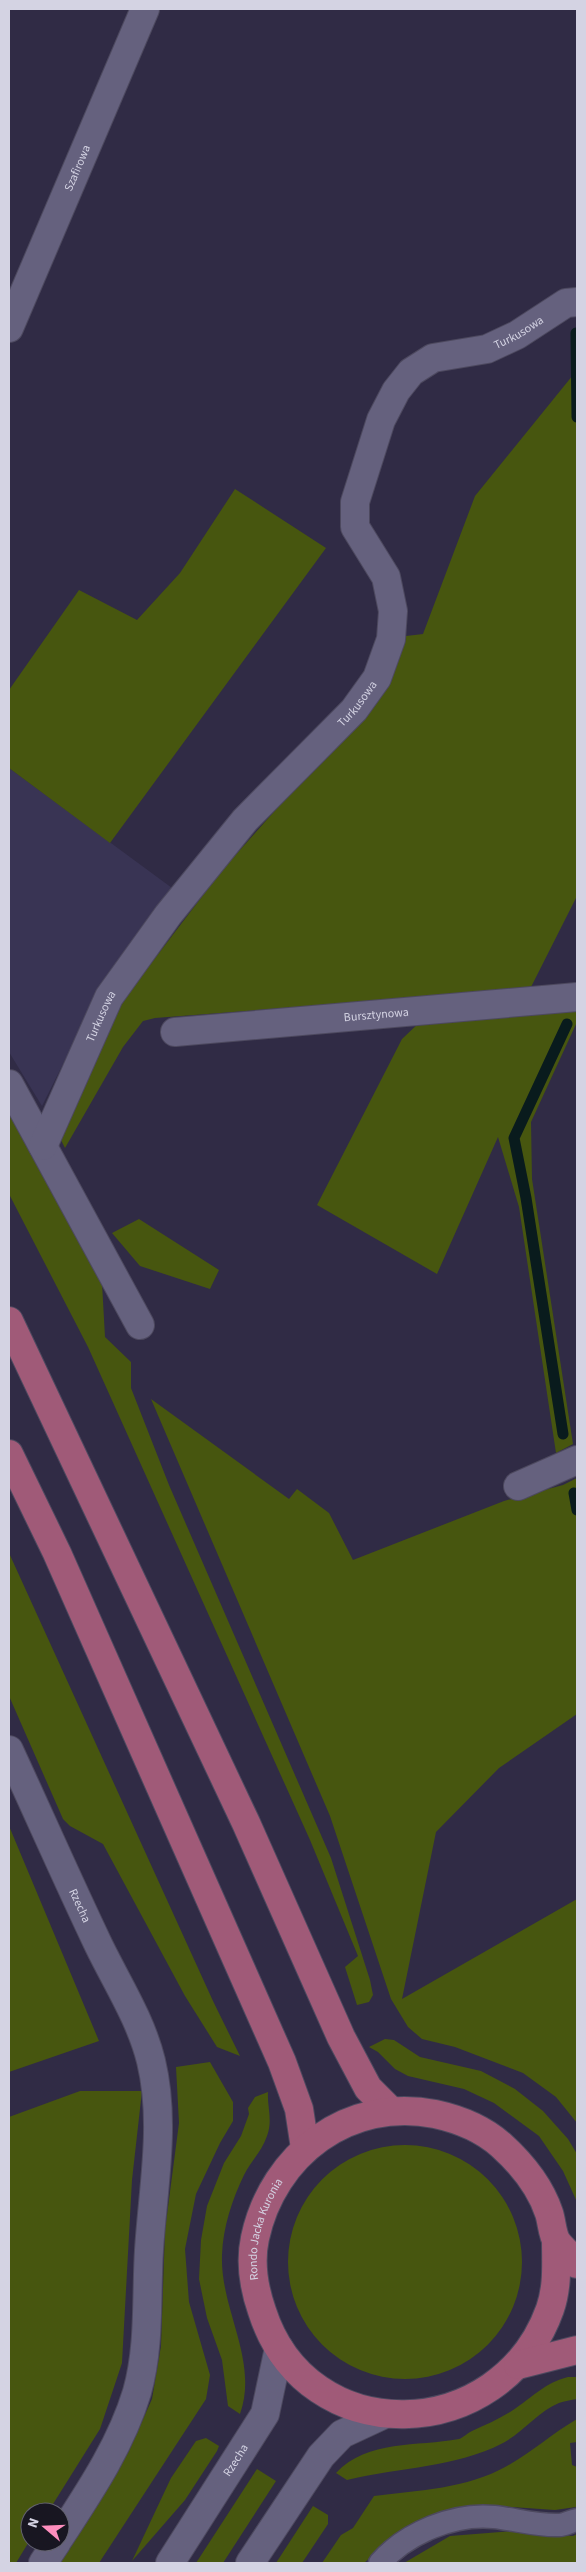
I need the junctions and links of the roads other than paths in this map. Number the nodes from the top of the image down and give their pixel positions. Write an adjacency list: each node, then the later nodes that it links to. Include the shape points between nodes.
1 (145, 9): 3 (street, Szafirowa)
2 (577, 302): 7 (street, Turkusowa, via 566,303 487,349 433,358 411,372 396,391 378,427 355,502 355,527 386,577 393,611 391,639 377,678 354,710 245,820 168,915 109,997)
3 (9, 328)
4 (577, 997): 5 (street, Bursztynowa)
5 (175, 1032)
6 (9, 1084): 7 (street)
7 (43, 1146): 9 (street)
8 (9, 1322): 14 (main road, via 246,1823 340,2037 368,2088)
9 (140, 1325)
10 (9, 1454): 15 (main road, via 65,1571 282,2062 299,2109)
11 (577, 1460): 12 (street)
12 (518, 1486)
13 (9, 1750): 23 (street, Rzecha, via 135,2017 151,2060 159,2120 145,2356 136,2393 119,2437 100,2476)
14 (391, 2111): 15 (main road, Rondo Jacka Kuronia, via 362,2117 334,2128); 16 (main road, Rondo Jacka Kuronia, via 420,2111 448,2117 499,2143 520,2163 536,2186 549,2212)
15 (306, 2148): 18 (main road, Rondo Jacka Kuronia, via 289,2164 273,2188 255,2240 253,2269 257,2297)
16 (556, 2240): 17 (main road); 20 (main road, Rondo Jacka Kuronia, via 557,2274 550,2307 537,2338)
17 (577, 2264)
18 (279, 2348): 21 (main road, Rondo Jacka Kuronia, via 300,2373 325,2392 354,2406); 26 (street, Rzecha, via 265,2414)
19 (577, 2350): 20 (main road)
20 (518, 2365): 21 (main road, Rondo Jacka Kuronia, via 490,2389 457,2406 422,2414)
21 (385, 2414): 27 (street, via 342,2434 320,2456)
22 (577, 2520): 28 (lane, via 559,2525 491,2516 456,2520 421,2532 390,2552)
23 (70, 2522)
24 (50, 2552): 25 (street)
25 (43, 2563)
26 (170, 2563)
27 (250, 2563)
28 (380, 2563)

